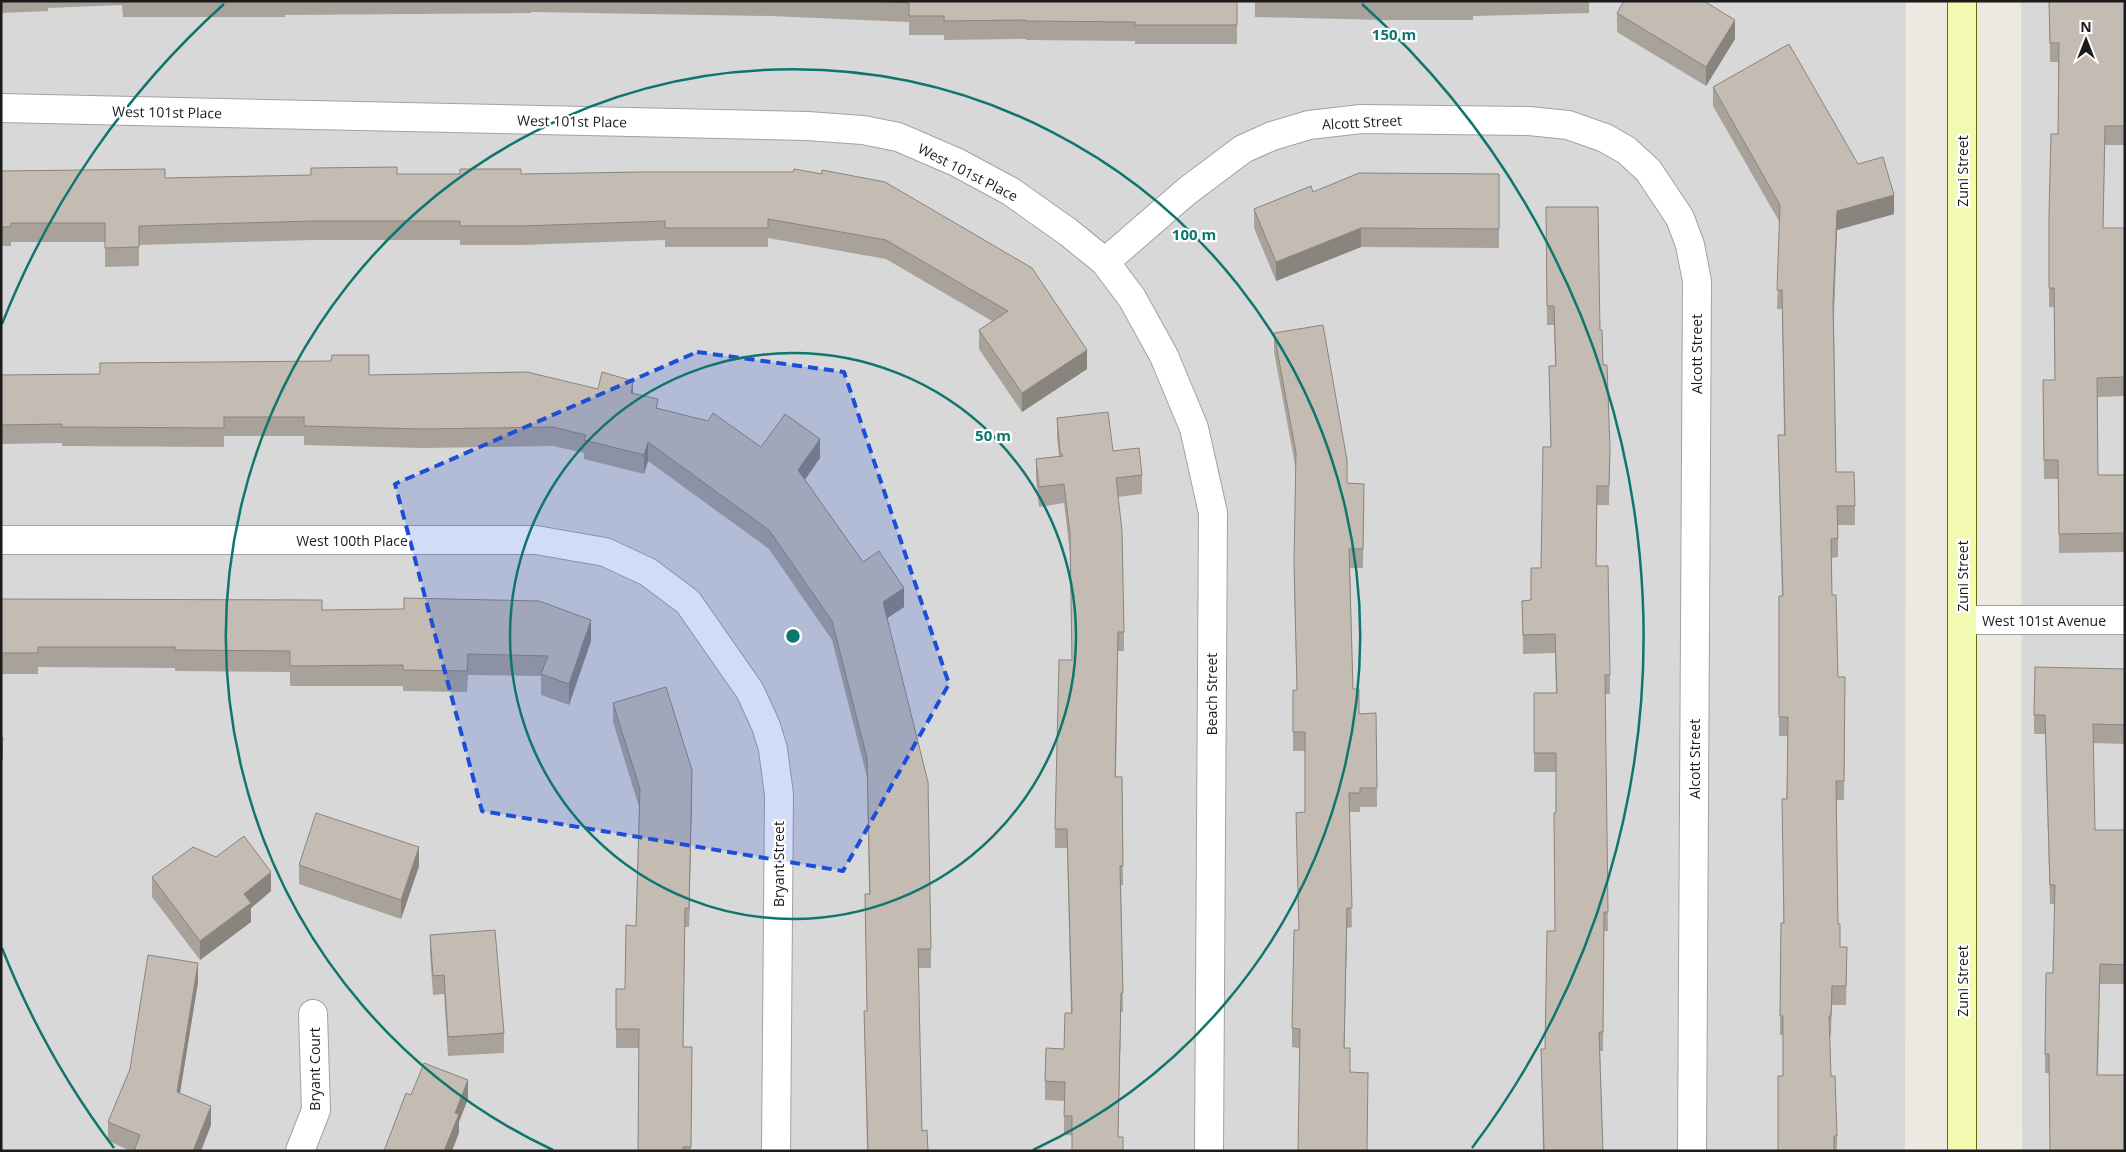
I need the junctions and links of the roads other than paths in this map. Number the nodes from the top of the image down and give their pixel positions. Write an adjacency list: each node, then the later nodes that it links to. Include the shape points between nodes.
1 (1962, 1): 6 (street, Zuni Street)
2 (1, 108): 3 (street, West 101st Place, via 807,126 863,130 898,137 956,162 1010,191)
3 (1106, 262): 11 (street, Beach Street, via 1132,298 1164,356 1194,428 1212,513); 12 (street, Alcott Street, via 1187,191 1243,149 1310,125 1361,119 1528,121 1568,125 1605,138 1626,150 1648,170 1680,218 1697,281)
4 (1, 540): 5 (street, West 100th Place, via 536,540 605,552 648,572)
5 (688, 602): 10 (street, Bryant Street, via 750,692 773,749 779,795)
6 (1962, 620): 7 (street, West 101st Avenue); 13 (street, Zuni Street)
7 (2125, 620)
8 (313, 1014): 9 (street, Bryant Court, via 316,1110)
9 (300, 1151)
10 (776, 1151)
11 (1209, 1151)
12 (1692, 1151)
13 (1962, 1151)

